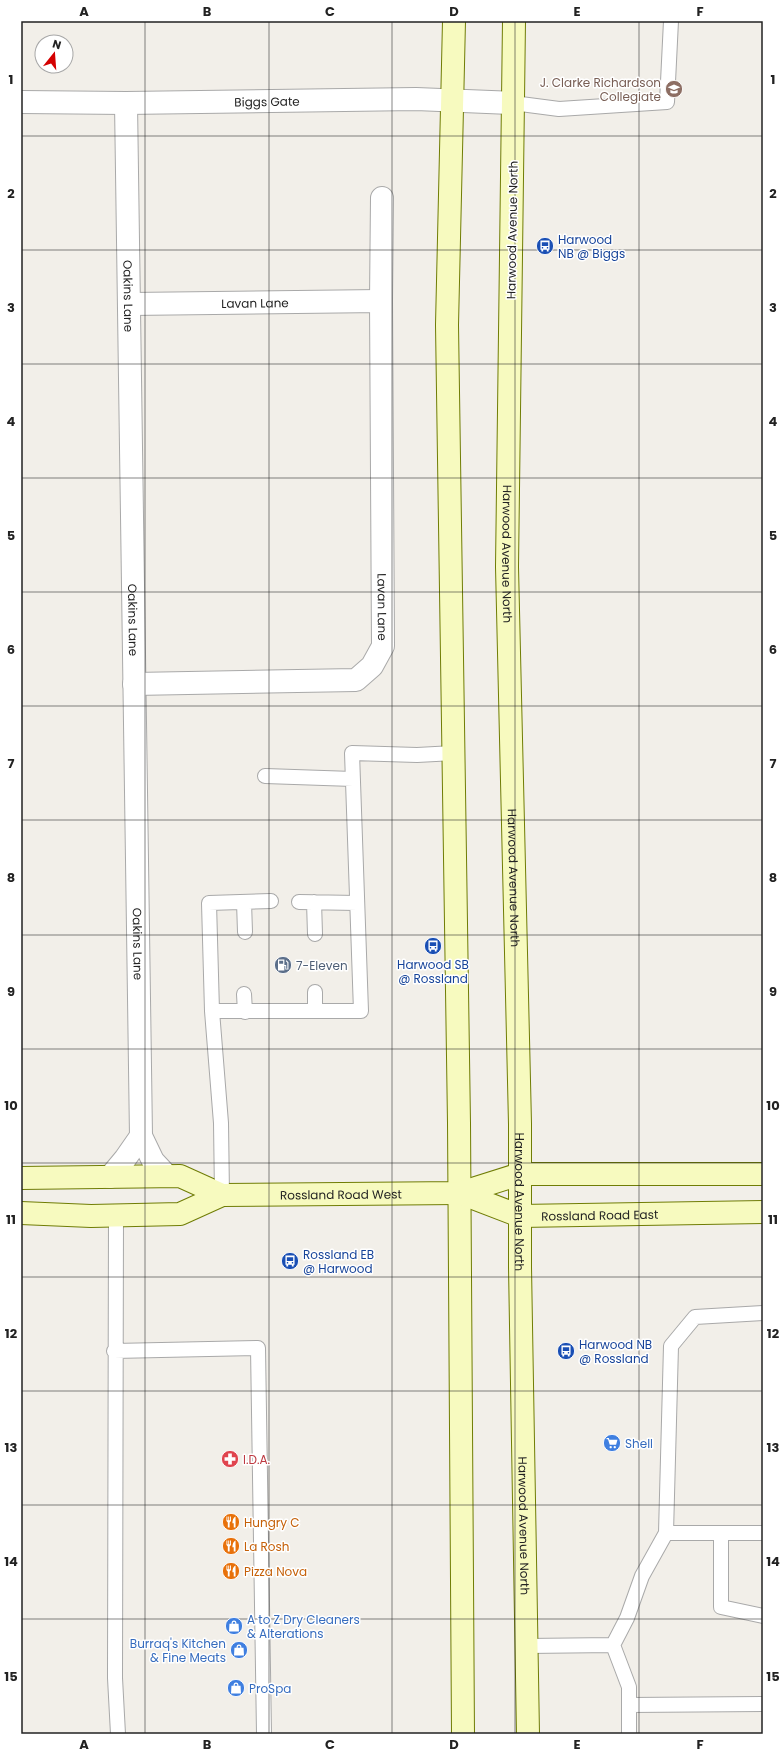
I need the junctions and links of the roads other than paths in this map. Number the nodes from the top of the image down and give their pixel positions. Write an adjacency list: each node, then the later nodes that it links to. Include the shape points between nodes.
1 (454, 21): 5 (main road)
2 (514, 21): 7 (main road, Harwood Avenue North)
3 (671, 21): 7 (lane, via 668,102 559,109)
4 (21, 102): 6 (street, Biggs Gate)
5 (453, 102): 6 (street, Biggs Gate, via 416,99); 7 (street, Biggs Gate); 12 (main road, via 449,170 447,325)
6 (126, 103): 10 (street, Oakins Lane)
7 (513, 103): 28 (main road, Harwood Avenue North, via 507,567)
8 (382, 198): 9 (street, Lavan Lane)
9 (381, 301): 10 (street, Lavan Lane); 11 (street, Lavan Lane, via 383,646 372,666 356,680)
10 (130, 304): 11 (street, Oakins Lane)
11 (134, 684): 27 (street, Oakins Lane)
12 (454, 753): 14 (lane, via 352,753); 33 (main road)
13 (265, 776): 14 (lane)
14 (353, 778): 19 (lane)
15 (244, 902): 16 (lane); 20 (lane); 24 (lane, via 208,903)
16 (271, 902)
17 (299, 902): 18 (lane)
18 (314, 902): 19 (lane); 21 (lane)
19 (357, 903): 25 (lane, via 361,1011)
20 (244, 932)
21 (314, 934)
22 (315, 992): 25 (lane)
23 (244, 994): 26 (lane)
24 (212, 1011): 26 (lane); 34 (lane, via 221,1123)
25 (315, 1011): 26 (lane)
26 (244, 1012)
27 (141, 1136): 30 (street, Oakins Lane, via 153,1161); 31 (street)
28 (520, 1174): 29 (main road); 33 (main road); 38 (main road, Harwood Avenue North)
29 (763, 1174)
30 (167, 1176): 31 (main road, Rossland Road West); 34 (main road, Rossland Road West, via 180,1176)
31 (110, 1177): 32 (main road, Rossland Road West)
32 (21, 1178)
33 (460, 1193): 34 (main road, Rossland Road West); 38 (main road, Rossland Road East); 51 (main road)
34 (222, 1195): 37 (main road, Rossland Road West, via 180,1214)
35 (763, 1212): 38 (main road, Rossland Road East)
36 (21, 1213): 37 (main road, Rossland Road West)
37 (116, 1215): 40 (lane)
38 (520, 1216): 46 (main road, Harwood Avenue North)
39 (763, 1313): 41 (lane, via 696,1317 671,1346)
40 (114, 1351): 49 (lane, via 115,1678); 50 (lane, via 258,1348)
41 (666, 1533): 42 (lane); 45 (lane, via 642,1576 627,1618)
42 (721, 1533): 43 (lane); 44 (lane, via 721,1608)
43 (763, 1533)
44 (763, 1616)
45 (613, 1645): 46 (lane); 48 (lane, via 629,1687)
46 (527, 1646): 52 (main road, Harwood Avenue North)
47 (763, 1704): 48 (lane)
48 (629, 1705): 53 (lane)
49 (118, 1734)
50 (264, 1734)
51 (463, 1734)
52 (528, 1734)
53 (628, 1734)

